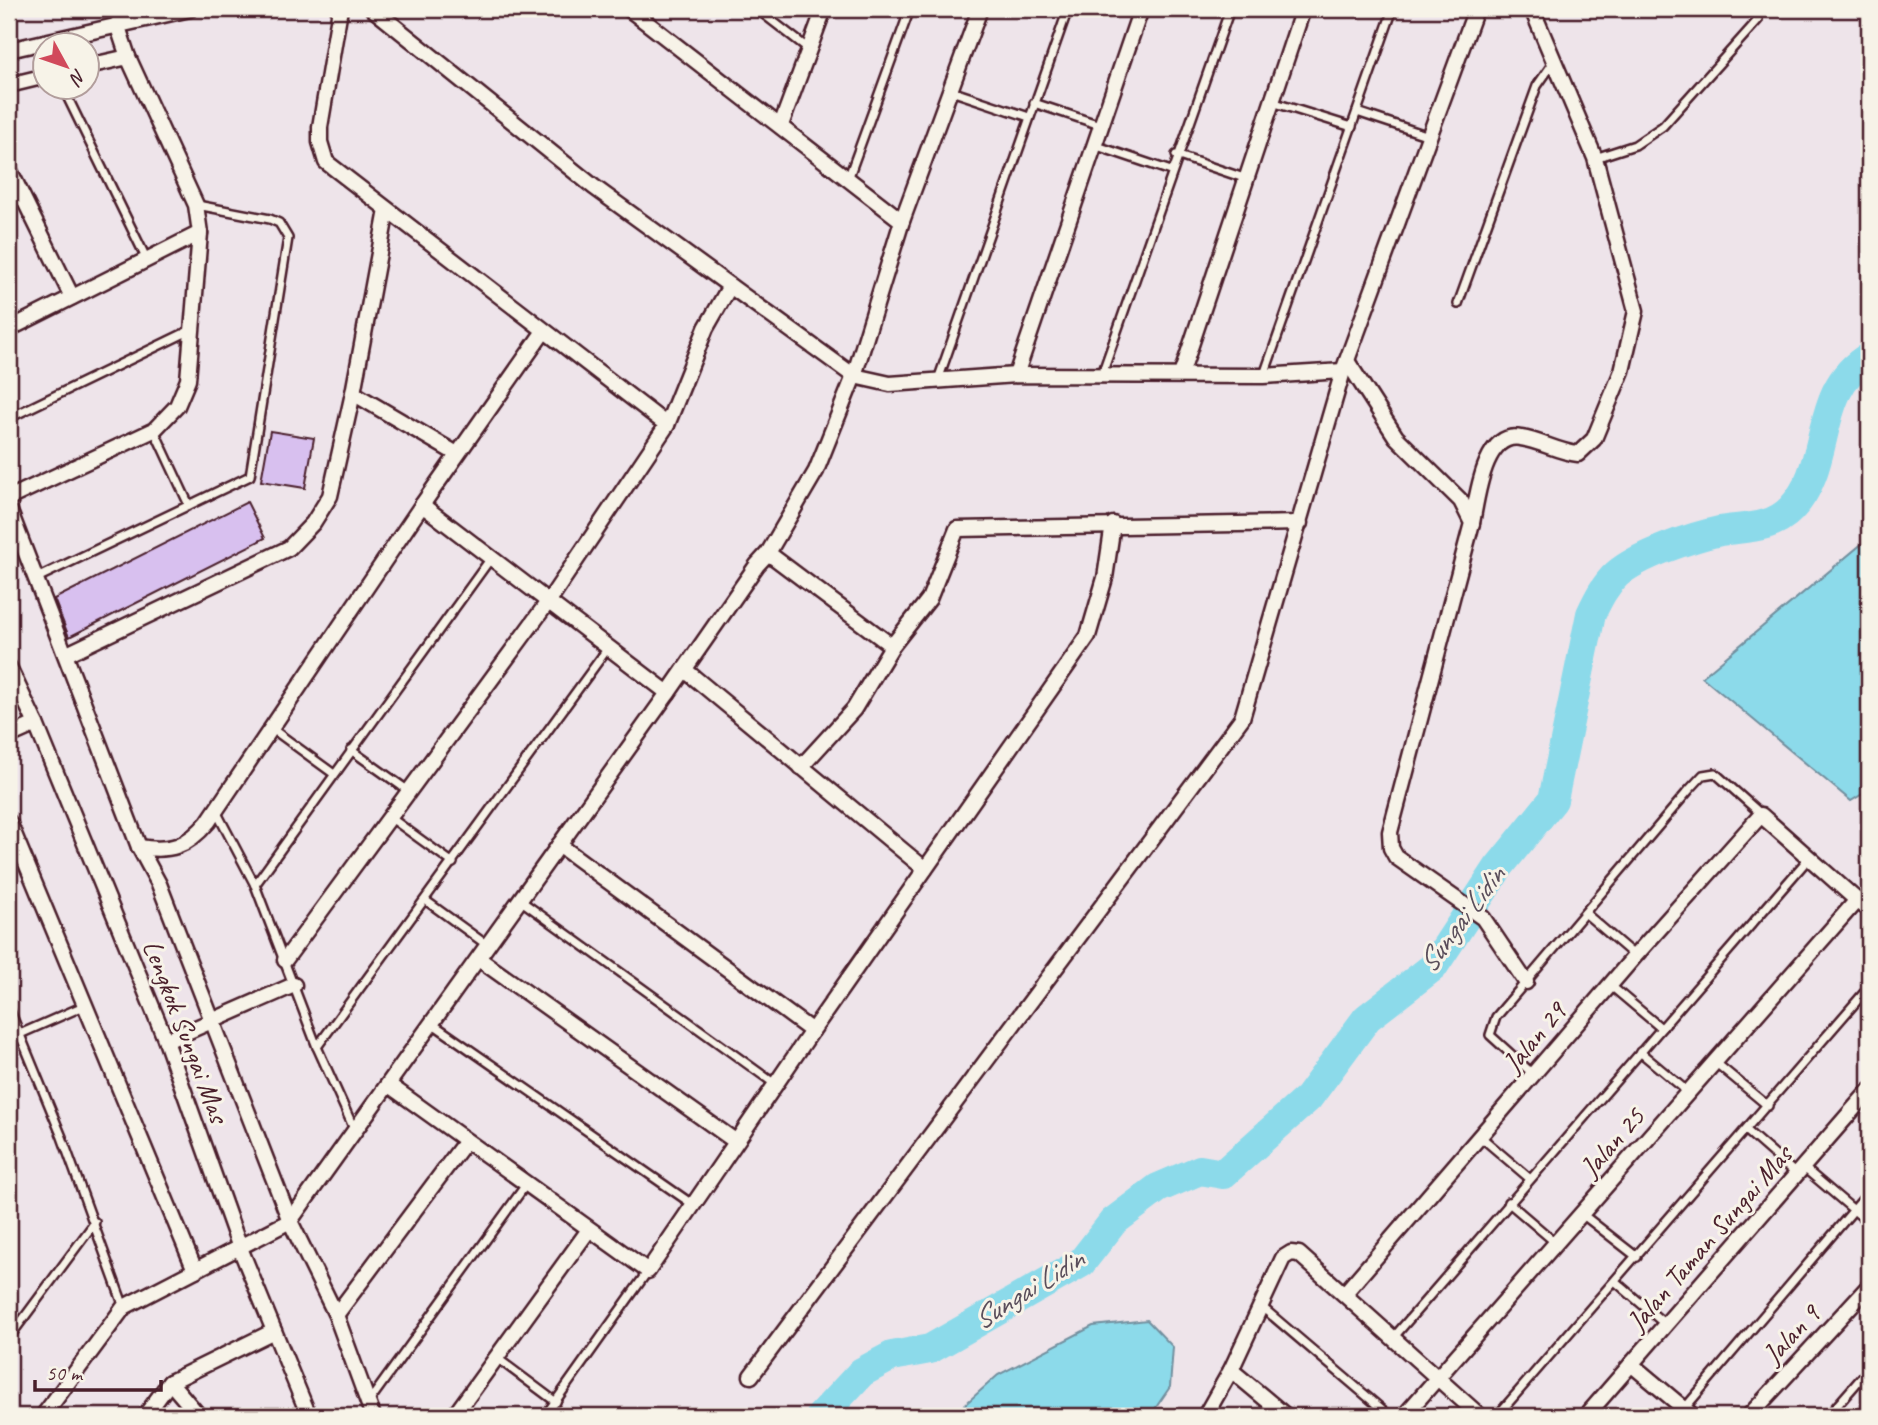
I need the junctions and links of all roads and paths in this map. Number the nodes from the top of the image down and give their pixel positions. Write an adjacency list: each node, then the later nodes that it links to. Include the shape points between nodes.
1 (190, 9): 17 (street)
2 (340, 9): 43 (street, via 327,70 320,142 326,162)
3 (374, 9): 47 (street, via 594,187)
4 (629, 9): 31 (street)
5 (757, 9): 19 (lane)
6 (824, 9): 19 (street)
7 (910, 9): 41 (lane)
8 (980, 9): 25 (street)
9 (1068, 9): 28 (lane)
10 (1141, 9): 32 (street)
11 (1230, 9): 36 (lane)
12 (1303, 9): 26 (street)
13 (1393, 9): 29 (lane)
14 (1476, 9): 34 (street)
15 (1532, 9): 21 (street)
16 (1758, 20): 37 (lane, via 1663,126 1635,145)
17 (117, 24): 18 (street); 20 (street)
18 (9, 50)
19 (810, 51): 31 (street)
20 (128, 57): 22 (street); 42 (street)
21 (1553, 62): 37 (street); 49 (lane, via 1537,86)
22 (102, 63)
23 (32, 79): 24 (street)
24 (9, 85)
25 (951, 91): 30 (lane); 44 (street)
26 (1270, 101): 33 (lane); 40 (street)
27 (70, 102): 46 (lane)
28 (1034, 103): 30 (lane); 32 (lane)
29 (1357, 112): 33 (lane); 34 (lane)
30 (1029, 117): 59 (lane)
31 (781, 125): 41 (street)
32 (1100, 125): 35 (street)
33 (1352, 127): 57 (lane)
34 (1430, 137): 53 (street)
35 (1093, 145): 39 (lane); 54 (street)
36 (1176, 155): 39 (lane); 40 (lane)
37 (1595, 158): 70 (street, via 1636,311 1622,371 1594,439 1578,454 1518,437 1495,447 1485,464)
38 (9, 169): 48 (street)
39 (1171, 171): 58 (lane)
40 (1244, 178): 55 (street)
41 (848, 179): 44 (street)
42 (196, 205): 45 (street); 66 (lane, via 270,219 279,223 288,237 250,476)
43 (387, 210): 52 (street); 60 (street)
44 (902, 221): 56 (street)
45 (200, 233): 46 (street); 51 (street)
46 (147, 260): 48 (street)
47 (730, 286): 56 (street); 62 (street, via 706,328)
48 (72, 297): 50 (street)
49 (1458, 304)
50 (10, 326)
51 (192, 330): 61 (lane); 63 (street, via 188,380 177,406)
52 (544, 331): 62 (street); 64 (street)
53 (1345, 366): 57 (street); 69 (street); 70 (street, via 1396,438 1461,501)
54 (1016, 375): 58 (street); 59 (street)
55 (1181, 375): 57 (street); 58 (street)
56 (854, 376): 59 (street, via 890,384); 72 (street, via 816,471)
57 (1263, 376)
58 (1101, 377)
59 (938, 380)
60 (353, 393): 64 (street); 78 (street, via 330,496 289,548)
61 (9, 418)
62 (667, 425): 75 (street)
63 (154, 430): 65 (street); 66 (lane)
64 (457, 454): 67 (street)
65 (9, 498)
66 (189, 505): 74 (lane)
67 (422, 505): 73 (street); 83 (street)
68 (9, 509): 74 (street)
69 (1300, 523): 71 (street); 165 (street, via 1242,718)
70 (1472, 523): 108 (street, via 1390,832 1391,848 1419,875 1483,918)
71 (1113, 524): 76 (street, via 957,528 929,599); 97 (street, via 1105,578 1088,636)
72 (768, 553): 76 (street); 80 (street)
73 (491, 558): 75 (street); 85 (lane)
74 (37, 578): 78 (street)
75 (548, 602): 77 (street); 88 (street)
76 (892, 646): 86 (street, via 853,709)
77 (608, 648): 81 (street); 96 (lane)
78 (67, 654): 94 (street)
79 (9, 667): 82 (street, Lengkok Sungai Mas)
80 (685, 670): 81 (street); 86 (street)
81 (668, 693): 93 (street)
82 (36, 724): 84 (street); 119 (street, Lengkok Sungai Mas)
83 (271, 728): 87 (lane); 89 (street)
84 (9, 736)
85 (351, 750): 87 (lane); 88 (lane)
86 (801, 767): 97 (street)
87 (334, 774): 98 (lane)
88 (410, 792): 91 (street)
89 (216, 810): 94 (street, via 194,838 180,847); 98 (lane)
90 (1761, 815): 95 (street); 103 (lane, via 1715,774 1703,775); 105 (street, Jalan 29)
91 (391, 818): 96 (lane); 107 (street)
92 (9, 822): 112 (street)
93 (559, 845): 100 (street); 117 (street)
94 (139, 847): 114 (street, via 159,884)
95 (1809, 858): 101 (street); 116 (lane)
96 (453, 863): 99 (lane)
97 (925, 869): 117 (street)
98 (255, 885): 107 (lane)
99 (425, 900): 104 (lane); 120 (lane)
100 (520, 900): 104 (street); 124 (lane)
101 (1857, 900): 102 (street); 122 (street, Jalan 25)
102 (1869, 911)
103 (1586, 913): 105 (lane); 108 (lane)
104 (488, 946): 106 (street)
105 (1635, 956): 110 (street, Jalan 29)
106 (479, 959): 115 (street); 133 (street)
107 (285, 960): 109 (lane)
108 (1526, 982): 123 (lane, via 1496,1017 1490,1035)
109 (294, 985): 114 (street); 120 (lane)
110 (1610, 985): 116 (lane); 123 (street, Jalan 29)
111 (1869, 987): 128 (lane)
112 (86, 1004): 118 (lane); 149 (street)
113 (9, 1008): 118 (lane)
114 (212, 1023): 119 (street); 142 (street)
115 (433, 1024): 125 (street); 139 (lane)
116 (1661, 1028): 121 (lane)
117 (812, 1031): 124 (street)
118 (20, 1034): 143 (lane)
119 (166, 1041): 147 (street, Lengkok Sungai Mas)
120 (317, 1047): 130 (lane)
121 (1640, 1052): 127 (lane); 135 (lane)
122 (1715, 1062): 127 (street, Jalan 25); 128 (lane)
123 (1534, 1075): 131 (street, Jalan 29)
124 (775, 1084): 133 (street)
125 (389, 1085): 130 (street); 132 (street)
126 (1869, 1091): 134 (street, Jalan Taman Sungai Mas)
127 (1688, 1092): 141 (street, Jalan 25)
128 (1768, 1106): 129 (lane)
129 (1747, 1130): 134 (lane); 148 (lane)
130 (355, 1132): 142 (street)
131 (1481, 1137): 135 (lane); 153 (street, Jalan 29)
132 (466, 1141): 136 (street); 156 (street)
133 (735, 1141): 139 (street)
134 (1800, 1171): 140 (lane); 157 (street, Jalan Taman Sungai Mas)
135 (1529, 1178): 138 (lane)
136 (525, 1186): 145 (street); 169 (lane)
137 (1869, 1192): 140 (lane)
138 (1508, 1202): 146 (lane); 160 (lane)
139 (692, 1204): 150 (street)
140 (1853, 1210): 144 (lane); 170 (lane)
141 (1582, 1214): 146 (street, Jalan 25); 148 (lane)
142 (290, 1221): 147 (street); 156 (street)
143 (95, 1222): 154 (lane); 159 (lane)
144 (1869, 1223)
145 (588, 1231): 150 (street); 161 (street)
146 (1556, 1243): 166 (street, Jalan 25)
147 (240, 1248): 149 (street); 158 (street, Lengkok Sungai Mas)
148 (1637, 1257): 151 (lane)
149 (195, 1270): 154 (street)
150 (648, 1271): 168 (lane)
151 (1616, 1282): 157 (lane); 183 (lane)
152 (1869, 1288): 184 (street, Jalan 9)
153 (1345, 1293): 155 (street, via 1291,1253 1283,1258); 160 (street)
154 (124, 1307): 172 (street)
155 (1262, 1307): 164 (street); 180 (lane)
156 (336, 1315): 169 (street)
157 (1667, 1325): 162 (street, Jalan Taman Sungai Mas)
158 (274, 1331): 167 (street); 175 (street, Lengkok Sungai Mas)
159 (9, 1338)
160 (1394, 1338): 166 (street)
161 (497, 1358): 168 (lane); 176 (street)
162 (1631, 1364): 170 (street); 171 (street, Jalan Taman Sungai Mas)
163 (1869, 1369): 185 (lane)
164 (1231, 1370): 178 (street); 179 (street)
165 (751, 1376)
166 (1437, 1378): 181 (street, Jalan 25); 182 (street)
167 (170, 1382): 173 (street); 174 (street)
168 (556, 1402): 177 (lane)
169 (370, 1410)
170 (1688, 1413)
171 (1588, 1415)
172 (43, 1416)
173 (145, 1416)
174 (199, 1416)
175 (309, 1416)
176 (454, 1416)
177 (545, 1416)
178 (1205, 1416)
179 (1286, 1416)
180 (1390, 1416)
181 (1404, 1416)
182 (1480, 1416)
183 (1497, 1416)
184 (1749, 1416)
185 (1828, 1416)

